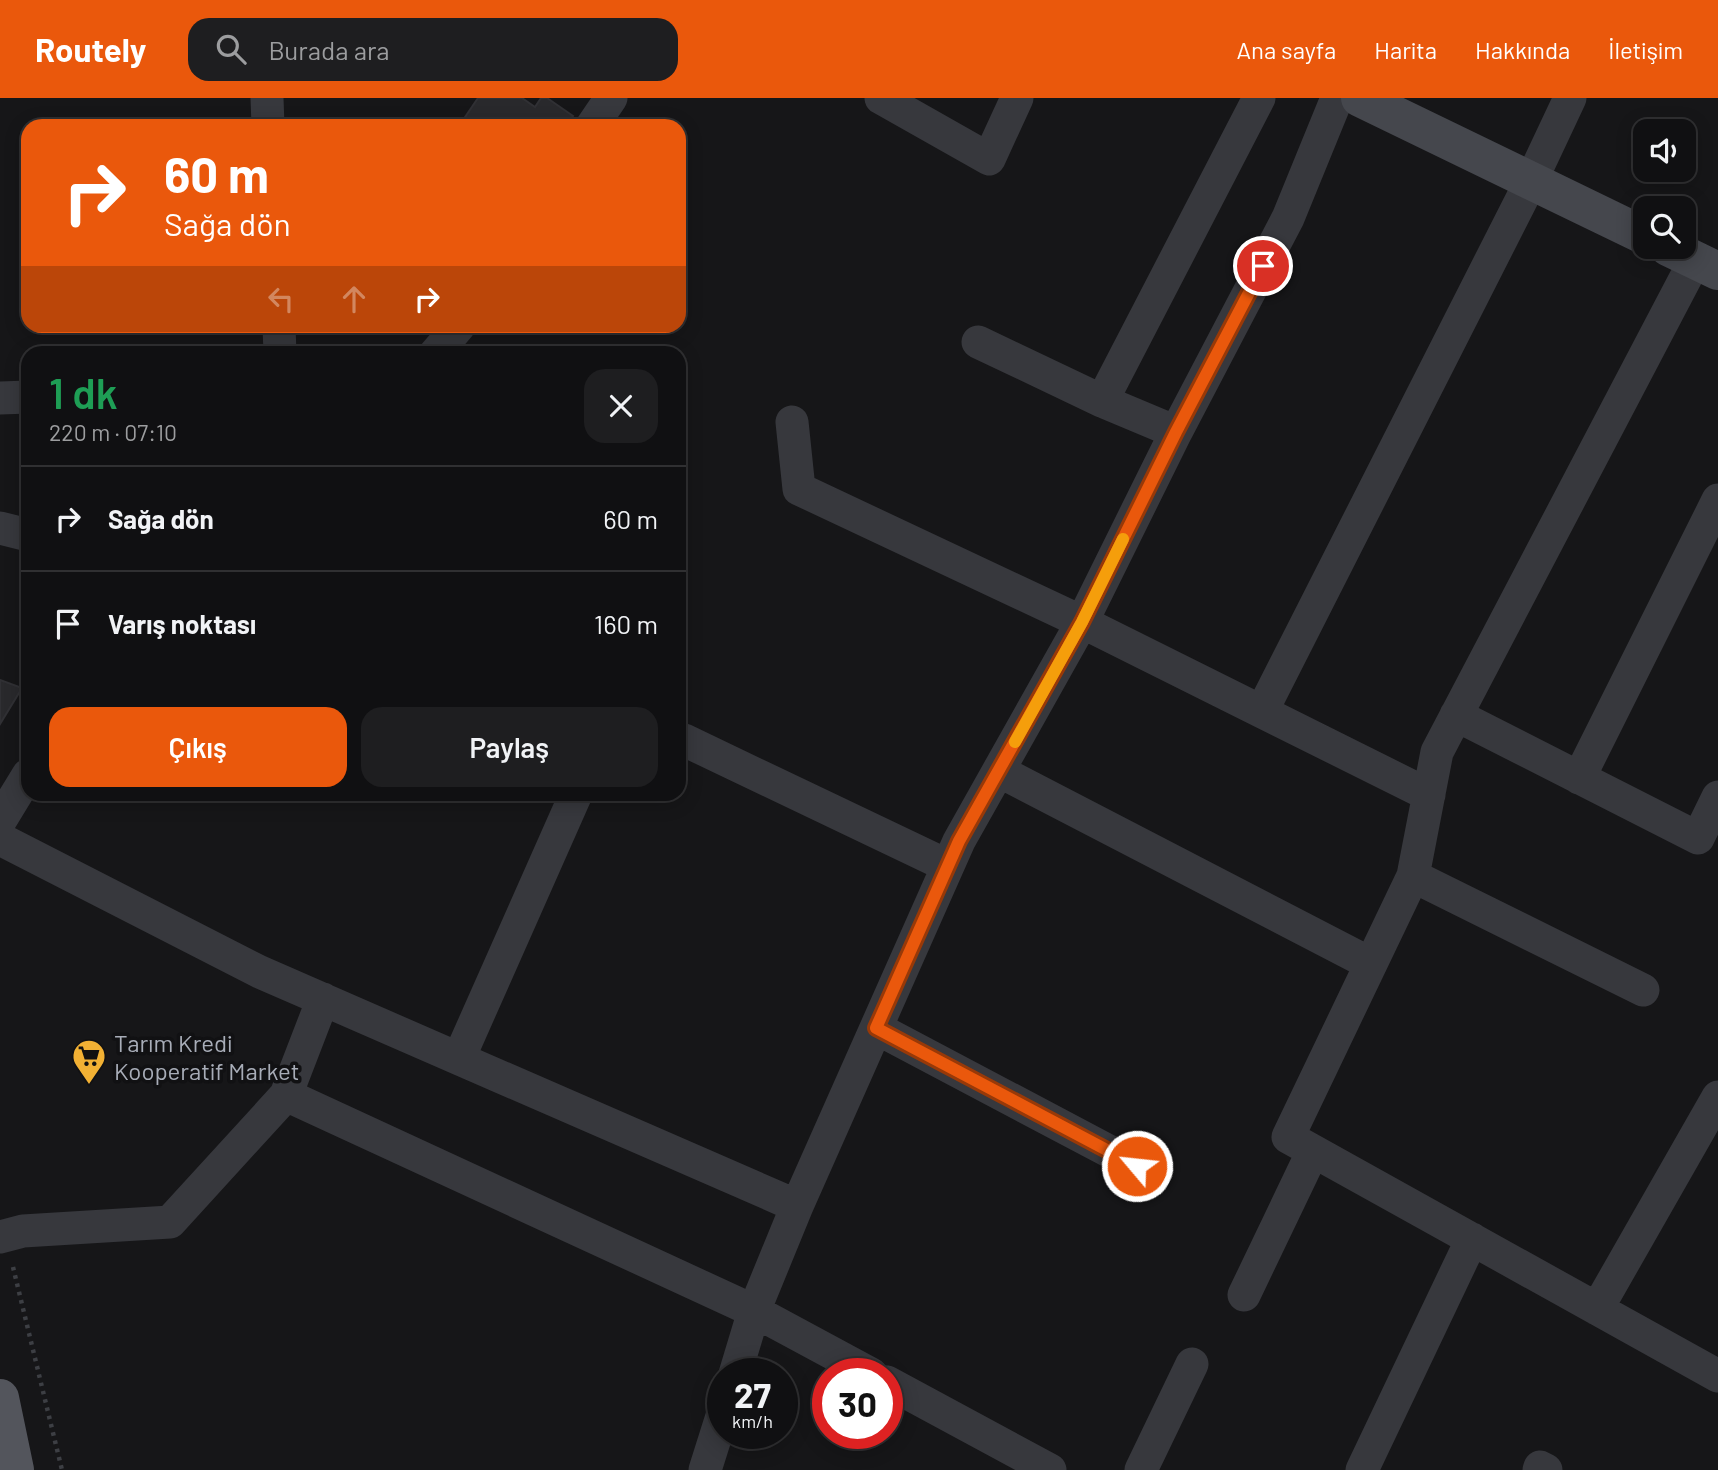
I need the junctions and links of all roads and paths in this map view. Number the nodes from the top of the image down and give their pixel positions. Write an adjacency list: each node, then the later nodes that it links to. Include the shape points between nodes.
1 (267, 98): 9 (street)
2 (611, 98): 10 (street)
3 (881, 98): 4 (street, via 989,159)
4 (1017, 98)
5 (1259, 98): 17 (street)
6 (1337, 98): 19 (street, via 1288,218)
7 (1360, 98): 11 (street)
8 (1570, 98): 11 (street)
9 (268, 119)
10 (597, 119)
11 (1531, 181): 12 (street); 24 (street)
12 (1633, 230)
13 (1694, 259): 25 (street)
14 (978, 342): 17 (street)
15 (21, 397): 16 (street)
16 (0, 398)
17 (1102, 401): 19 (street)
18 (792, 422): 23 (street, via 799,489)
19 (1176, 432): 23 (street)
20 (1718, 500): 28 (street)
21 (0, 528): 22 (street)
22 (21, 533)
23 (1082, 622): 24 (street); 27 (street)
24 (1262, 711): 30 (street)
25 (1456, 715): 28 (street); 30 (street, via 1437,752)
26 (686, 741): 35 (street)
27 (999, 771): 35 (street); 37 (street)
28 (1579, 778): 31 (street, via 1698,838)
29 (21, 786): 33 (street)
30 (1429, 795): 36 (street)
31 (1718, 797)
32 (573, 801): 41 (street)
33 (0, 821)
34 (0, 839): 39 (street, via 260,972)
35 (948, 866): 40 (street)
36 (1413, 876): 37 (street); 38 (street)
37 (1371, 964): 44 (street, via 1289,1137)
38 (1643, 990)
39 (323, 999): 41 (street); 42 (street)
40 (876, 1028): 45 (street); 46 (street)
41 (459, 1058): 46 (street)
42 (286, 1095): 47 (street, via 170,1222 23,1231); 51 (street)
43 (1716, 1103): 50 (street)
44 (1313, 1151): 48 (street); 49 (street)
45 (1137, 1166)
46 (797, 1206): 51 (street)
47 (2, 1237): 60 (path)
48 (1472, 1239): 50 (street); 64 (street)
49 (1244, 1295)
50 (1597, 1309): 55 (street)
51 (754, 1311): 52 (street); 53 (street)
52 (740, 1358)
53 (841, 1358)
54 (1192, 1364): 63 (street)
55 (1718, 1376)
56 (903, 1391): 62 (street)
57 (0, 1398): 59 (main road)
58 (712, 1449): 61 (street)
59 (15, 1470)
60 (62, 1470)
61 (705, 1470)
62 (1050, 1470)
63 (1141, 1470)
64 (1362, 1470)
65 (1539, 1470): 66 (street)
66 (1546, 1470)

